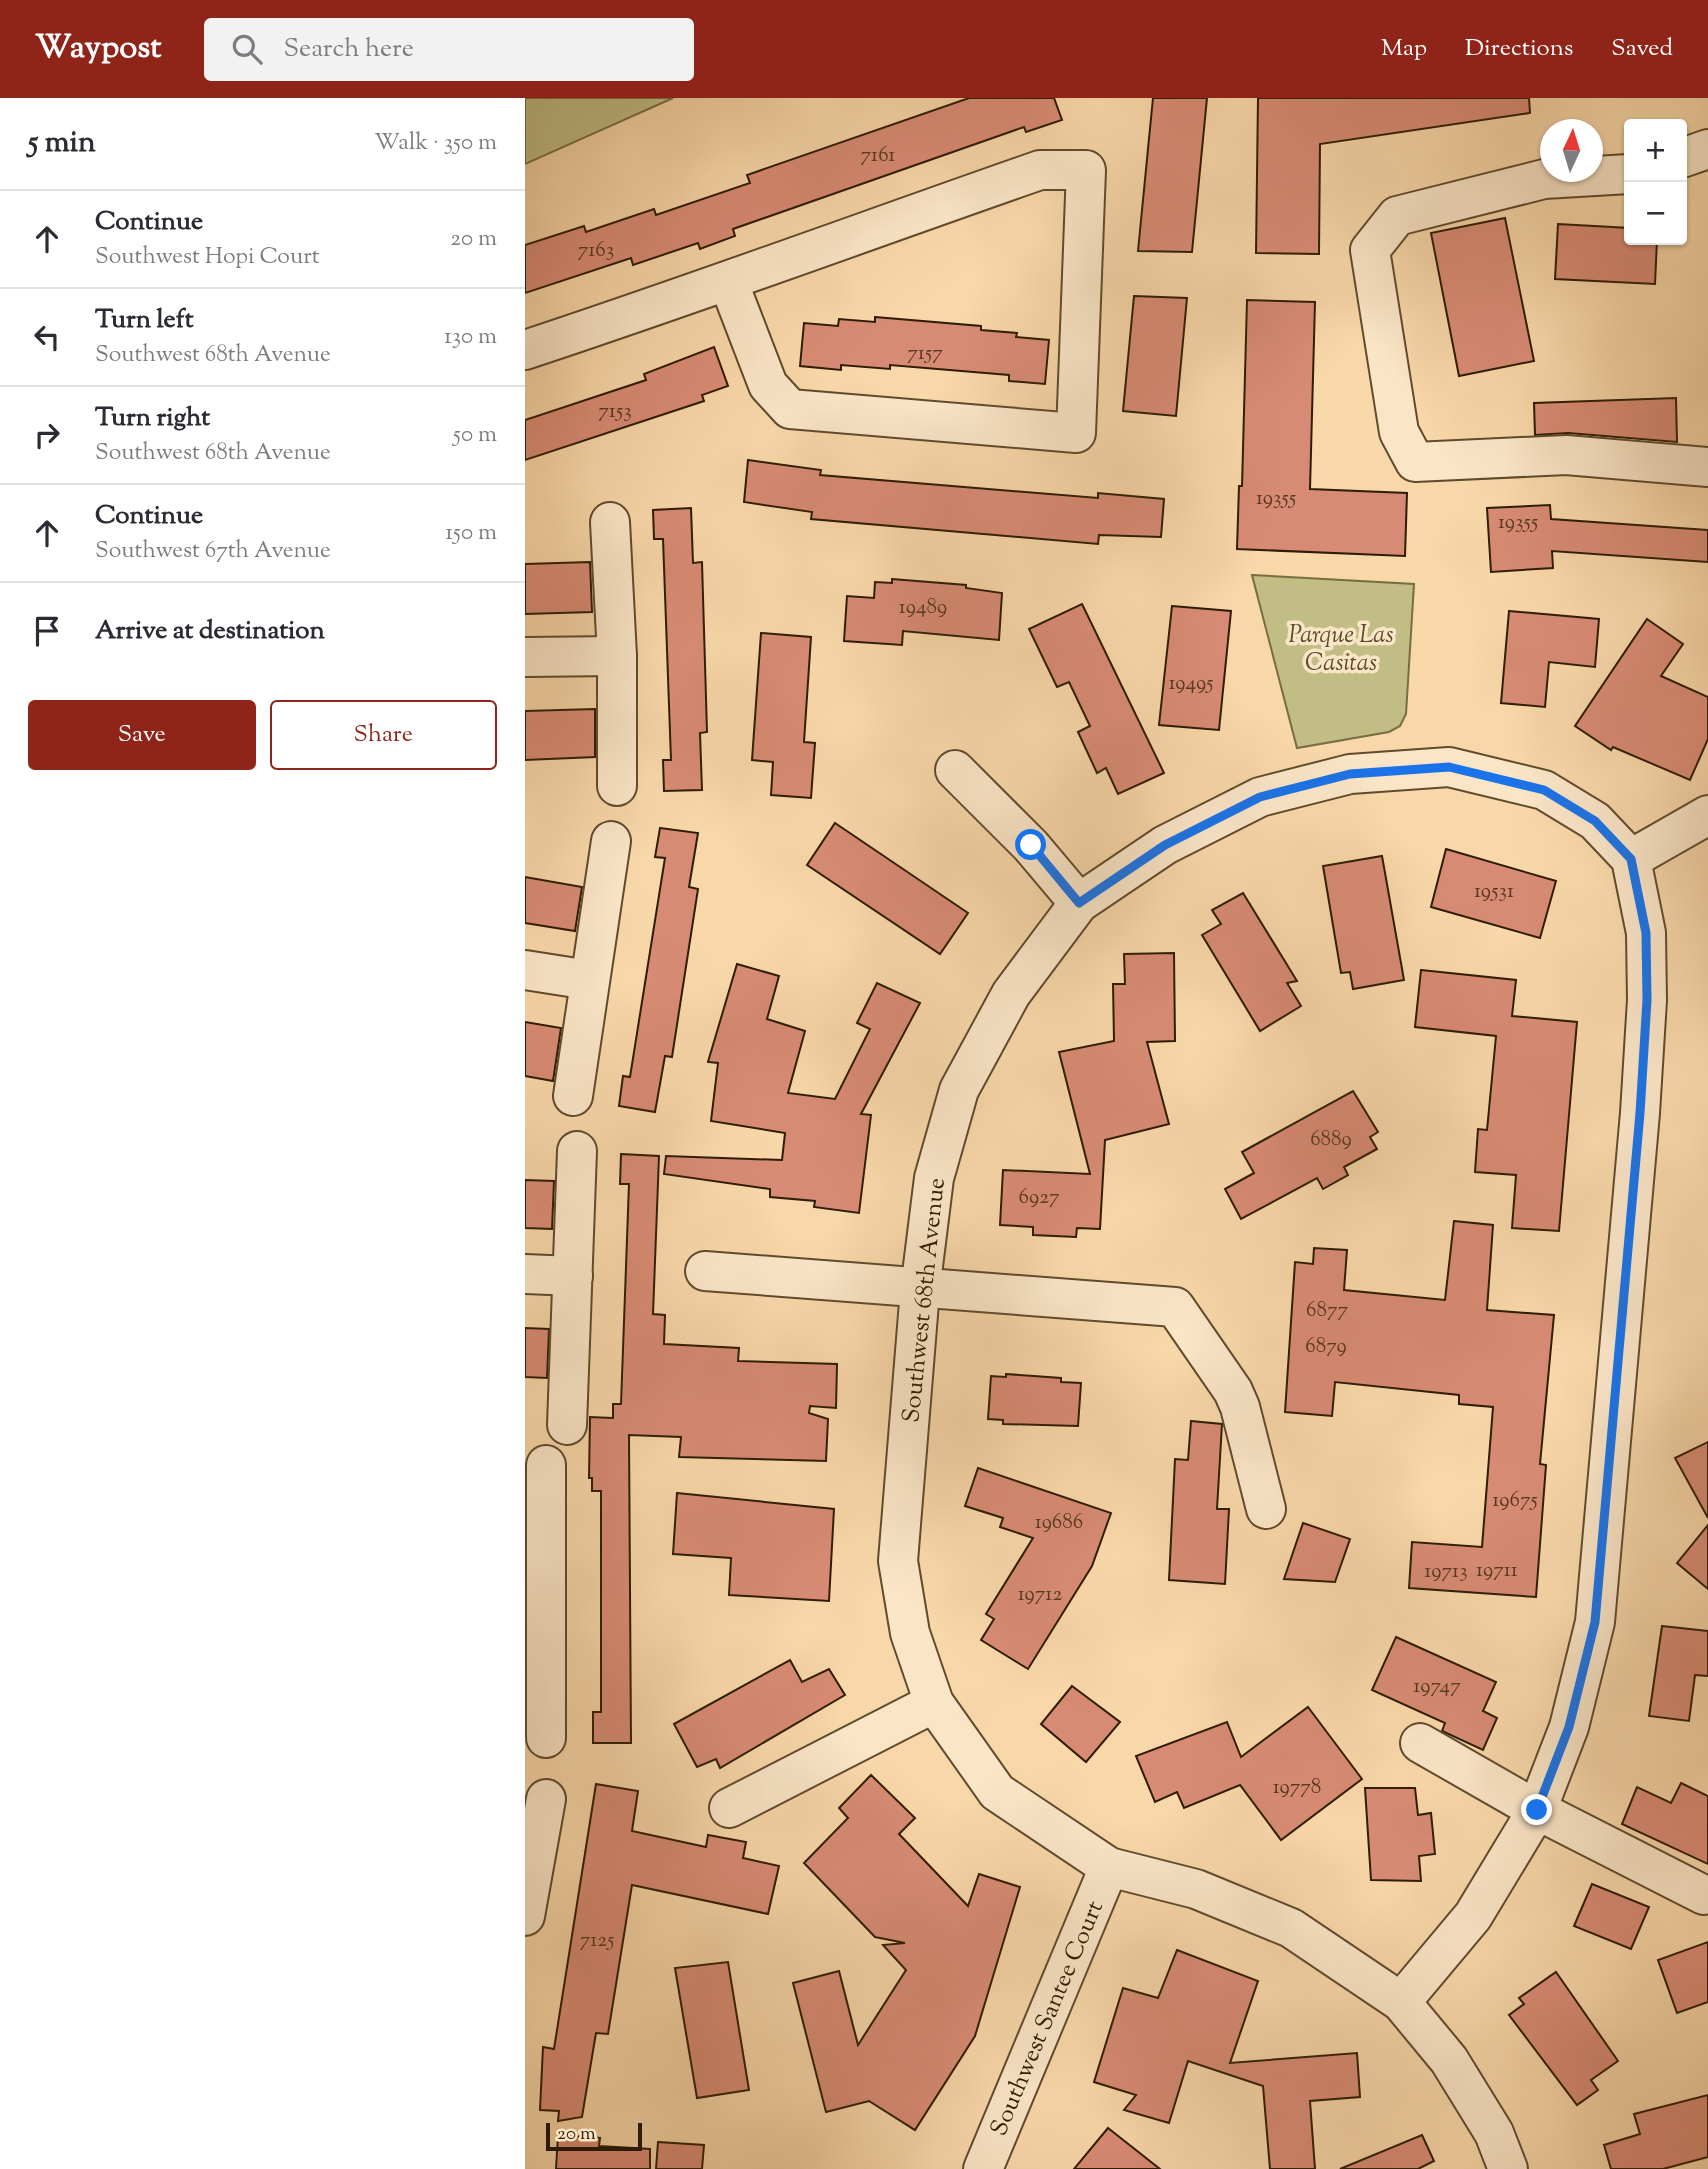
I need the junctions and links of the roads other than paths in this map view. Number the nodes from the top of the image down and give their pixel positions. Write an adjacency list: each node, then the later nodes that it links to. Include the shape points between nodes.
1 (1708, 149): 2 (street)
2 (1687, 156)
3 (1624, 174): 6 (street, via 1544,179 1397,216 1370,250 1399,432 1415,462 1566,455)
4 (728, 281): 4 (street, via 1040,170 1086,170 1076,433 790,409 768,385); 5 (street)
5 (525, 350)
6 (1708, 467)
7 (610, 523): 8 (street)
8 (617, 656): 9 (street); 11 (street)
9 (525, 657)
10 (955, 770): 15 (street, via 1031,845)
11 (617, 786)
12 (1708, 815): 14 (street)
13 (611, 841): 17 (street)
14 (1631, 859): 15 (street, Southwest 68th Avenue, via 1595,821 1544,790 1449,767 1350,774 1260,797 1165,845); 33 (street, via 1646,933 1647,1000 1595,1622 1569,1727)
15 (1079, 903): 23 (street, Southwest 68th Avenue, via 1011,994 959,1090 934,1178)
16 (525, 970): 17 (street)
17 (589, 980): 18 (street)
18 (573, 1096)
19 (577, 1151): 22 (street)
20 (705, 1271): 23 (street)
21 (525, 1274): 22 (street)
22 (573, 1276): 24 (street)
23 (920, 1290): 26 (street, via 1175,1307 1236,1399); 28 (street, Southwest 68th Avenue, via 898,1561 910,1633)
24 (567, 1425)
25 (546, 1465): 27 (street)
26 (1266, 1509)
27 (536, 1583): 29 (street)
28 (934, 1703): 32 (street); 34 (street, Southwest 68th Avenue, via 997,1792)
29 (546, 1738)
30 (1420, 1743): 33 (street)
31 (546, 1799): 36 (street)
32 (729, 1808)
33 (1537, 1810): 35 (street); 37 (street, via 1473,1916)
34 (1109, 1867): 37 (street, Southwest 68th Avenue, via 1196,1889 1290,1928); 38 (street, Southwest Santee Court)
35 (1704, 1895)
36 (525, 1916)
37 (1401, 2002): 39 (street, Southwest 68th Avenue, via 1449,2060 1494,2133)
38 (983, 2169)
39 (1508, 2169)

